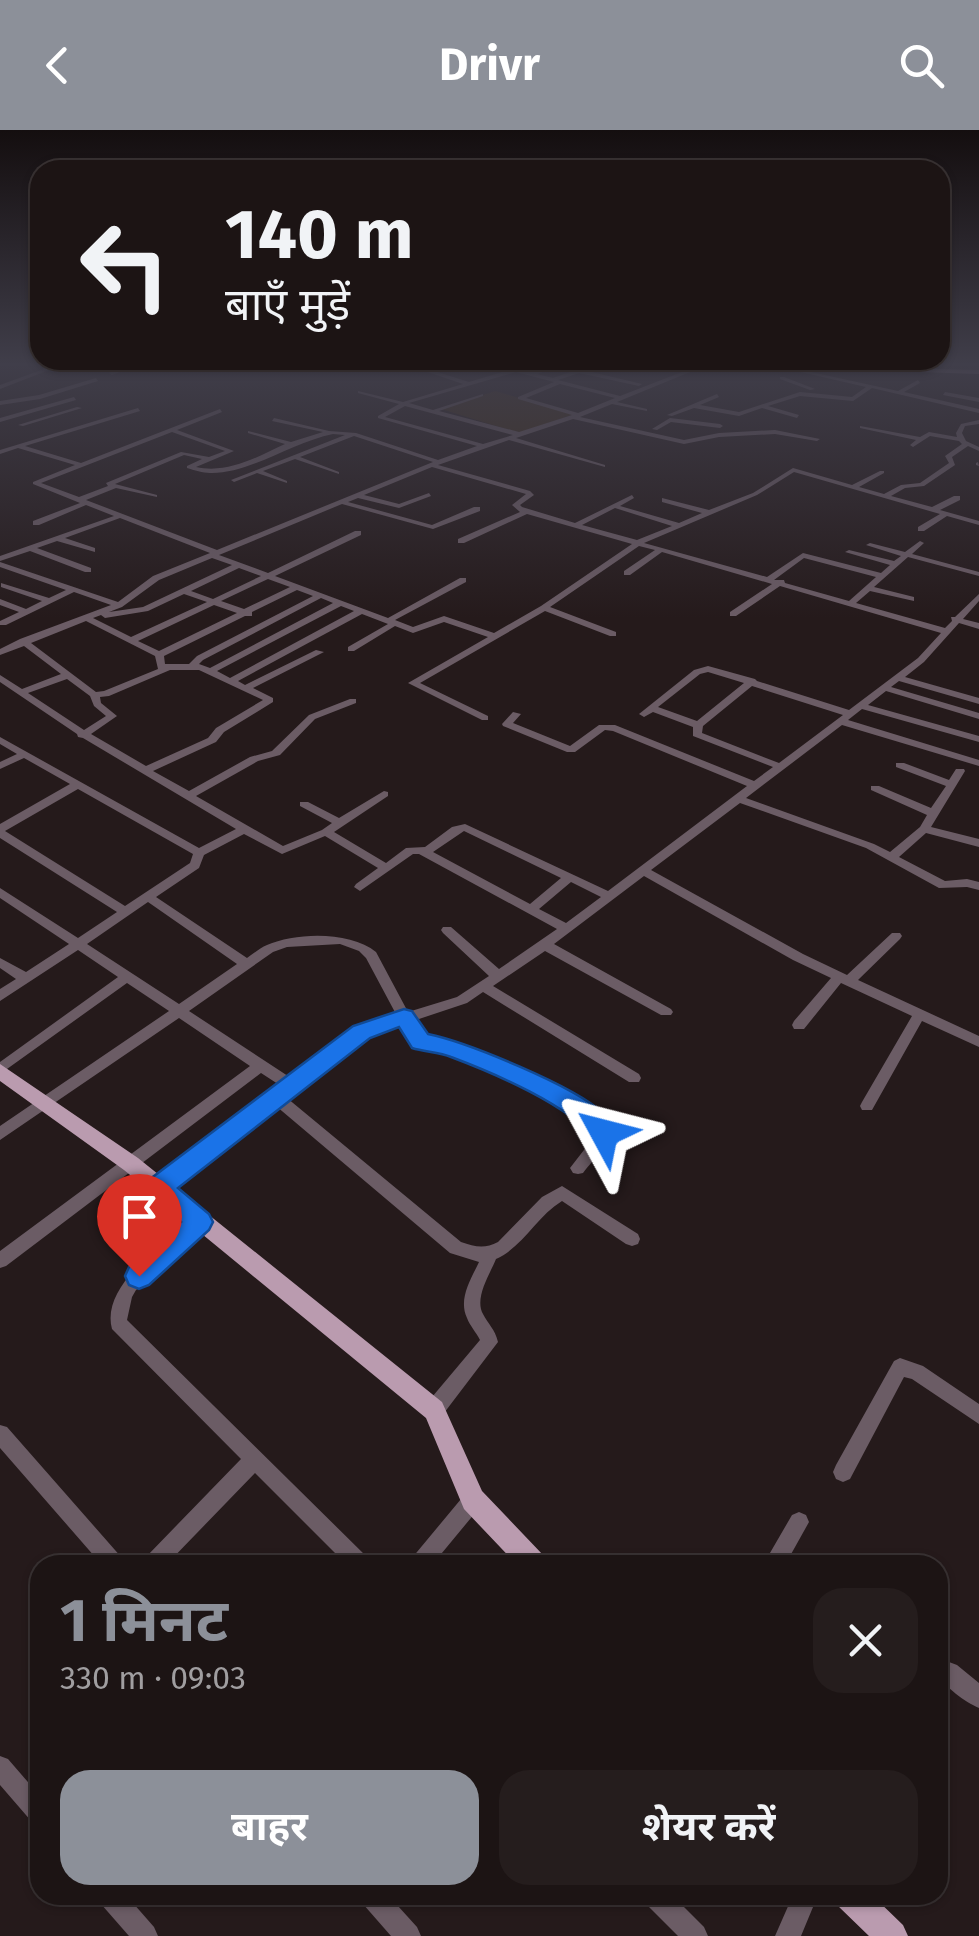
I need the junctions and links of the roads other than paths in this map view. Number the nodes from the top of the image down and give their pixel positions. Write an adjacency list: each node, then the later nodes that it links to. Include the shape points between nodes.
1 (28, 449): 13 (street)
2 (125, 449): 13 (street)
3 (226, 449): 11 (street, via 231,451)
4 (278, 449): 11 (street, via 212,474 190,467)
5 (315, 449): 10 (street)
6 (395, 449): 12 (street)
7 (475, 449): 12 (street)
8 (548, 449): 14 (street)
9 (956, 449): 24 (street, via 948,456 953,464 924,484)
10 (295, 457): 15 (street); 16 (street)
11 (210, 459): 20 (street, via 183,453 108,484)
12 (435, 464): 23 (street); 34 (street, via 528,492 516,506)
13 (82, 465): 29 (street, via 35,484)
14 (604, 466)
15 (257, 471): 18 (street); 19 (street)
16 (338, 472)
17 (882, 472): 21 (street)
18 (234, 480)
19 (286, 482)
20 (114, 486): 25 (street); 29 (street)
21 (855, 486): 24 (street); 36 (street, via 793,470)
22 (429, 494): 23 (street, via 403,506)
23 (358, 495): 30 (street)
24 (887, 495): 33 (street)
25 (156, 496)
26 (632, 497): 31 (street)
27 (957, 498): 33 (street)
28 (665, 500): 36 (street)
29 (82, 502): 37 (street); 38 (street)
30 (340, 502): 32 (street, via 433,527); 53 (street)
31 (614, 506): 40 (street); 41 (street)
32 (477, 509)
33 (935, 509): 35 (street)
34 (527, 511): 40 (street); 45 (street)
35 (947, 513): 39 (street); 42 (street)
36 (710, 514): 41 (street)
37 (120, 516): 44 (street); 53 (street)
38 (36, 522)
39 (979, 523)
40 (576, 524): 46 (street)
41 (680, 526): 46 (street)
42 (921, 529)
43 (358, 534): 62 (street)
44 (56, 538): 49 (street); 51 (street)
45 (460, 542)
46 (639, 542): 50 (street); 81 (street)
47 (920, 543): 54 (street)
48 (870, 545): 54 (street)
49 (29, 548): 55 (street); 58 (street)
50 (662, 549): 60 (street); 64 (street)
51 (92, 550)
52 (849, 552): 56 (street)
53 (215, 554): 57 (street); 79 (street, via 156,578)
54 (907, 555): 56 (street); 61 (street)
55 (0, 559): 59 (street)
56 (896, 564): 63 (street)
57 (238, 565): 62 (street); 71 (street)
58 (88, 570)
59 (30, 574): 67 (street); 70 (street)
60 (627, 574)
61 (979, 574)
62 (266, 576): 68 (street); 76 (street)
63 (883, 576): 64 (street, via 803,556); 69 (street)
64 (770, 579): 66 (street)
65 (463, 580): 89 (street)
66 (781, 582): 78 (street); 85 (street)
67 (2, 586): 75 (street)
68 (296, 587): 72 (street); 84 (street)
69 (869, 588): 74 (street); 78 (street)
70 (74, 589): 75 (street); 79 (street)
71 (184, 590): 76 (street); 86 (street, via 136,612)
72 (319, 596): 80 (street); 88 (street)
73 (979, 596): 87 (street)
74 (912, 599)
75 (50, 601): 83 (street)
76 (213, 601): 84 (street); 96 (street)
77 (0, 602): 83 (street)
78 (852, 602): 92 (street)
79 (119, 604): 86 (street)
80 (340, 604): 82 (street); 101 (street)
81 (544, 608): 94 (street); 95 (street)
82 (361, 611): 89 (street); 110 (street)
83 (26, 612): 90 (street)
84 (245, 613): 88 (street); 93 (street)
85 (733, 614)
86 (89, 617): 96 (street); 97 (street)
87 (954, 619): 91 (street); 92 (street)
88 (270, 622): 98 (street)
89 (391, 622): 95 (street, via 416,630 444,619); 99 (street)
90 (1, 623)
91 (979, 626)
92 (945, 631): 109 (street)
93 (203, 634): 98 (street); 103 (street)
94 (613, 634)
95 (495, 636): 121 (street, via 413,683)
96 (131, 641): 103 (street)
97 (24, 642): 100 (street); 107 (street)
98 (227, 644): 101 (street); 104 (street)
99 (350, 649)
100 (0, 652)
101 (248, 652): 106 (street)
102 (319, 652): 112 (street)
103 (159, 655): 105 (street, via 158,664)
104 (192, 667): 105 (street); 106 (street)
105 (166, 668): 115 (street)
106 (210, 672): 110 (street)
107 (68, 675): 114 (street); 115 (street)
108 (0, 678): 114 (street)
109 (898, 678): 113 (street); 116 (street)
110 (231, 681): 112 (street)
111 (752, 681): 119 (street); 122 (street); 122 (street, via 702,669 647,711)
112 (246, 688): 131 (street, via 270,702)
113 (884, 688): 119 (street); 120 (street)
114 (20, 693): 123 (street)
115 (94, 695): 123 (street, via 112,716)
116 (979, 701)
117 (353, 702): 138 (street, via 312,717 276,753)
118 (516, 714): 135 (street, via 506,722 510,726 566,749 615,728)
119 (851, 714): 124 (street); 127 (street); 130 (street)
120 (979, 716)
121 (485, 718)
122 (698, 725): 130 (street, via 698,734)
123 (82, 735): 131 (street)
124 (979, 739)
125 (1, 742): 126 (street)
126 (24, 754): 129 (street); 134 (street)
127 (979, 763)
128 (900, 765): 133 (street)
129 (0, 766)
130 (781, 767): 135 (street)
131 (149, 770): 138 (street)
132 (960, 771): 133 (street)
133 (952, 784): 141 (street)
134 (76, 785): 145 (street); 149 (street)
135 (756, 786): 139 (street)
136 (875, 788): 141 (street)
137 (384, 794): 142 (street)
138 (190, 795): 143 (street)
139 (739, 798): 150 (street); 152 (street)
140 (304, 804): 142 (street)
141 (934, 813): 144 (street)
142 (340, 823): 146 (street)
143 (244, 828): 146 (street, via 282,850); 149 (street)
144 (924, 829): 147 (street); 150 (street)
145 (0, 831): 160 (street)
146 (326, 832): 151 (street)
147 (979, 843)
148 (426, 852): 151 (street, via 410,851); 153 (street, via 465,827); 159 (street)
149 (200, 853): 158 (street, via 195,865)
150 (893, 856): 154 (street, via 944,884)
151 (386, 868): 155 (street)
152 (642, 870): 157 (street); 171 (street)
153 (570, 877): 157 (street); 159 (street)
154 (979, 886)
155 (360, 887)
156 (0, 892): 164 (street)
157 (610, 896): 161 (street)
158 (148, 897): 160 (street); 167 (street)
159 (531, 909): 161 (street)
160 (126, 912): 164 (street)
161 (567, 928): 165 (street)
162 (447, 930): 169 (street)
163 (896, 936): 171 (street)
164 (78, 944): 168 (street); 170 (street)
165 (545, 945): 169 (street); 175 (street)
166 (0, 962): 170 (street)
167 (246, 964): 174 (street); 177 (street, via 278,944 353,943 371,955)
168 (126, 977): 174 (street); 181 (street)
169 (499, 977): 172 (street)
170 (26, 979): 173 (street)
171 (844, 979): 176 (street); 178 (street)
172 (486, 987): 177 (street); 182 (street)
173 (0, 996)
174 (177, 1011): 180 (street); 185 (street)
175 (666, 1012)
176 (919, 1015): 179 (street); 186 (street)
177 (404, 1017): 183 (street, via 362,1032); 189 (street, via 420,1042 512,1074 602,1126 601,1139)
178 (799, 1025)
179 (979, 1042)
180 (260, 1066): 183 (street); 188 (street)
181 (0, 1070): 185 (main road)
182 (634, 1078)
183 (293, 1086): 184 (street)
184 (277, 1098): 190 (street); 193 (street, via 456,1248)
185 (42, 1104): 187 (street); 188 (main road)
186 (866, 1106)
187 (0, 1134)
188 (131, 1164): 190 (main road); 194 (street)
189 (578, 1168)
190 (160, 1187): 191 (main road)
191 (200, 1222): 195 (main road); 198 (street, via 130,1285 118,1323)
192 (632, 1239): 193 (street, via 562,1193)
193 (489, 1256): 195 (street, via 472,1302 489,1342)
194 (0, 1261)
195 (434, 1410): 200 (main road)
196 (979, 1415): 199 (street, via 900,1367)
197 (0, 1434): 202 (street)
198 (254, 1460): 203 (street); 204 (street)
199 (844, 1472)
200 (474, 1500): 205 (street); 206 (main road)
201 (800, 1522): 207 (street)
202 (106, 1555)
203 (162, 1555)
204 (351, 1555)
205 (428, 1555)
206 (526, 1555)
207 (779, 1555)
208 (949, 1673): 209 (street)
209 (979, 1696)
210 (0, 1767): 211 (street)
211 (30, 1802)
212 (119, 1905): 217 (street)
213 (381, 1905): 218 (street)
214 (665, 1905): 219 (street)
215 (802, 1905): 220 (street)
216 (859, 1905): 221 (main road)
217 (145, 1936)
218 (408, 1936)
219 (695, 1936)
220 (788, 1936)
221 (892, 1936)

